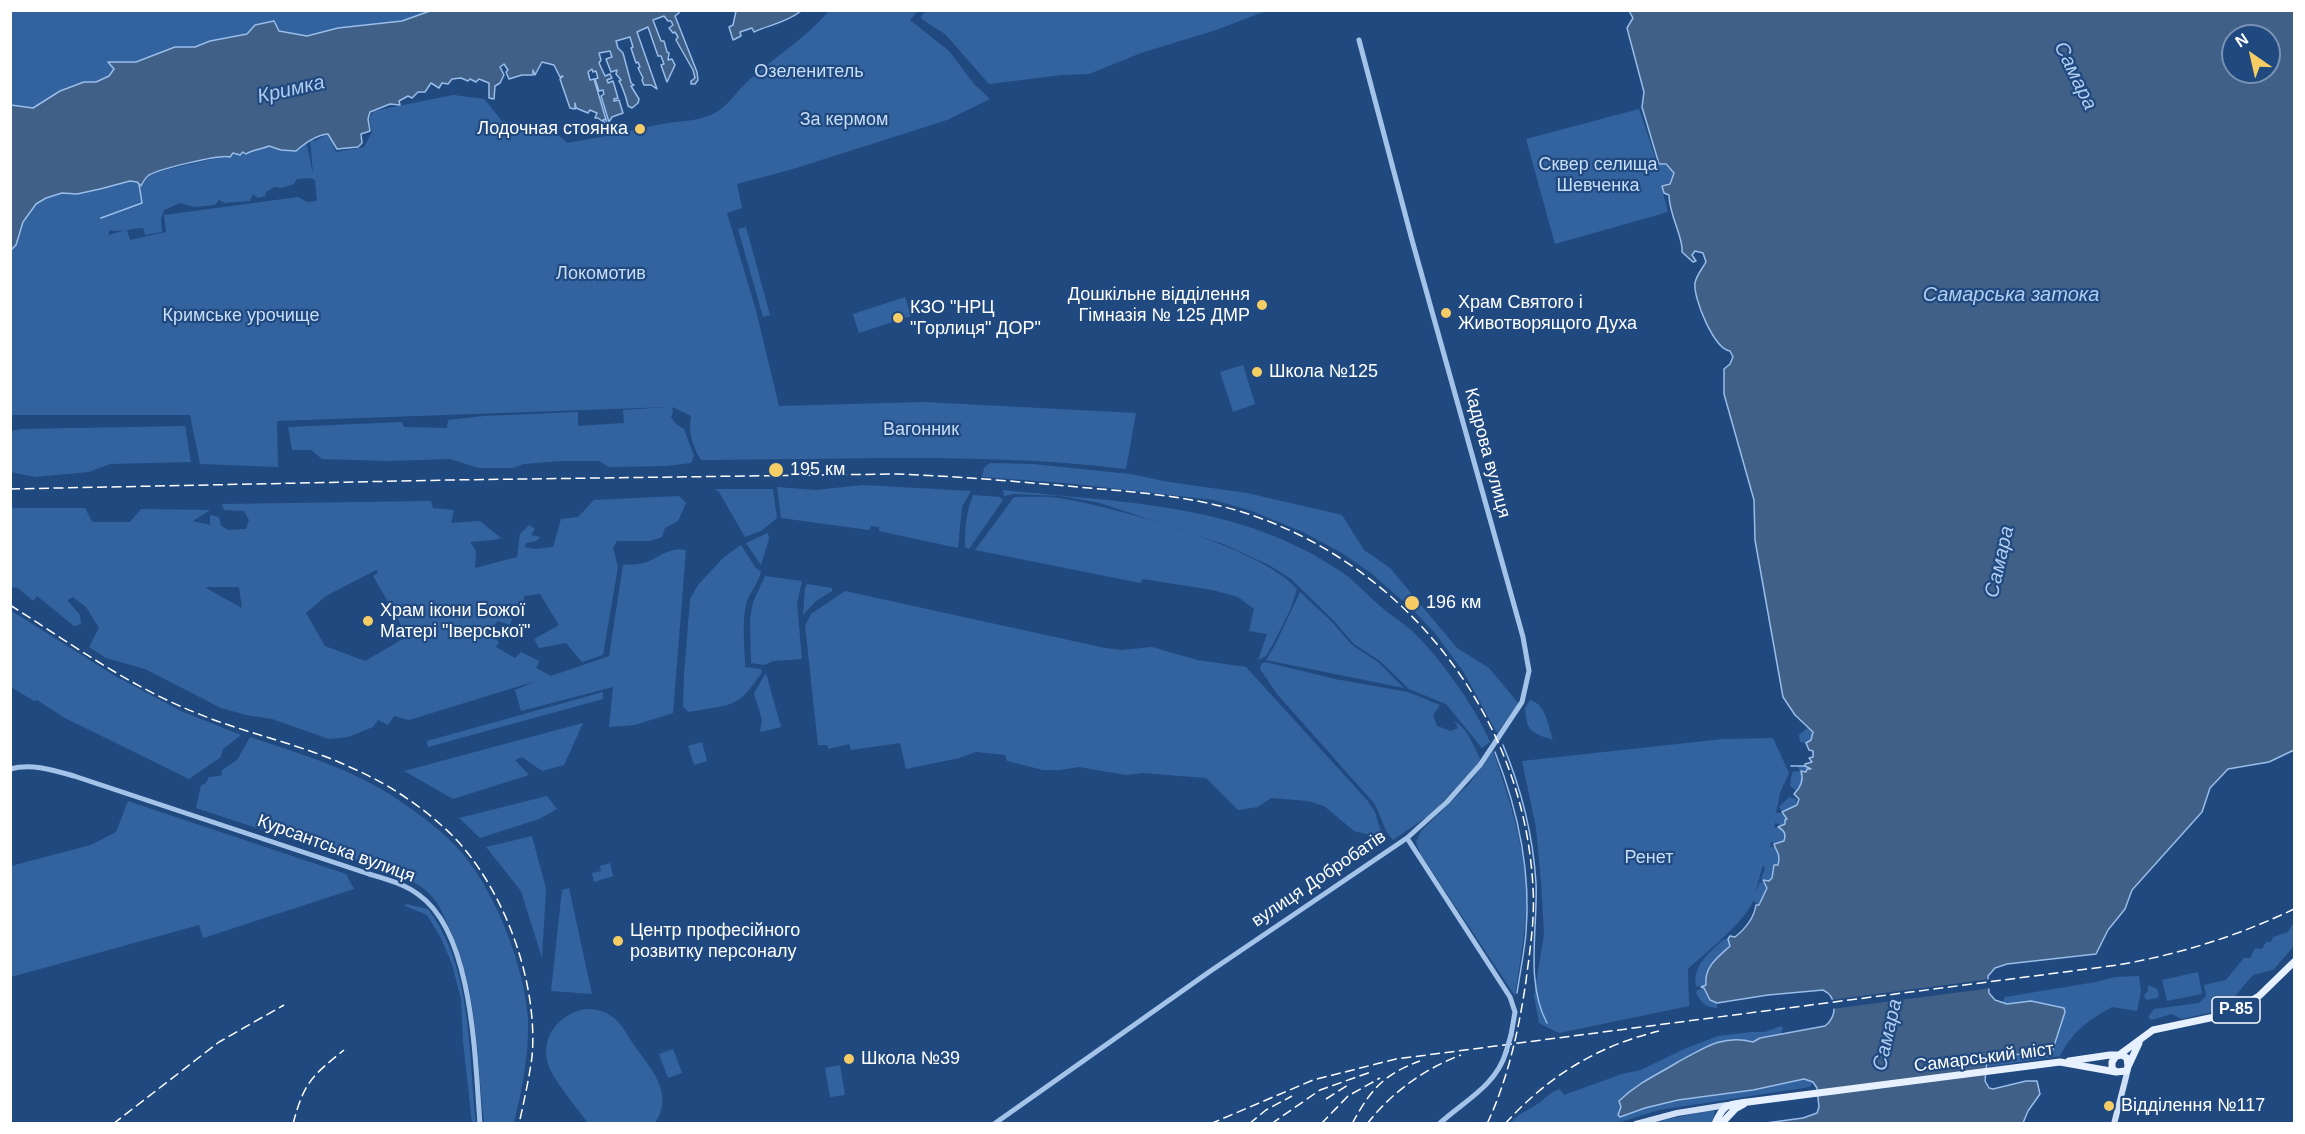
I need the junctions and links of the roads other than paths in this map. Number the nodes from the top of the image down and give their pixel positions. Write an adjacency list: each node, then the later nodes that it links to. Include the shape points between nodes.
1 (1359, 40): 3 (street, Кадрова вулиця, via 1529,663 1526,694 1513,718 1466,781)
2 (10, 769): 14 (street, Курсантська вулиця, via 49,769 74,776 369,874 420,895 444,926 460,965 469,1003)
3 (1407, 838): 15 (street, вулиця Добробатів); 16 (street, вулиця Добробатів, bridge, via 1505,986 1515,1012 1499,1071)
4 (2295, 962): 5 (main road, Р-85, via 2240,1008 2159,1028)
5 (2140, 1041): 6 (main road, Р-85); 8 (main road)
6 (2119, 1055): 7 (main road); 8 (main road, via 2127,1058); 9 (main road, via 2112,1062)
7 (2060, 1062): 9 (main road, Самарський міст); 11 (main road, Самарський міст)
8 (2128, 1066): 9 (main road, via 2124,1072); 10 (main road)
9 (2116, 1071): 10 (main road)
10 (2125, 1082): 20 (main road)
11 (1730, 1107): 12 (main road); 13 (main road); 19 (main road)
12 (1709, 1108): 13 (main road, via 1716,1109); 17 (main road)
13 (1719, 1115): 18 (main road)
14 (480, 1124)
15 (994, 1124)
16 (1439, 1124)
17 (1636, 1124)
18 (1715, 1124)
19 (1721, 1124)
20 (2114, 1124)

